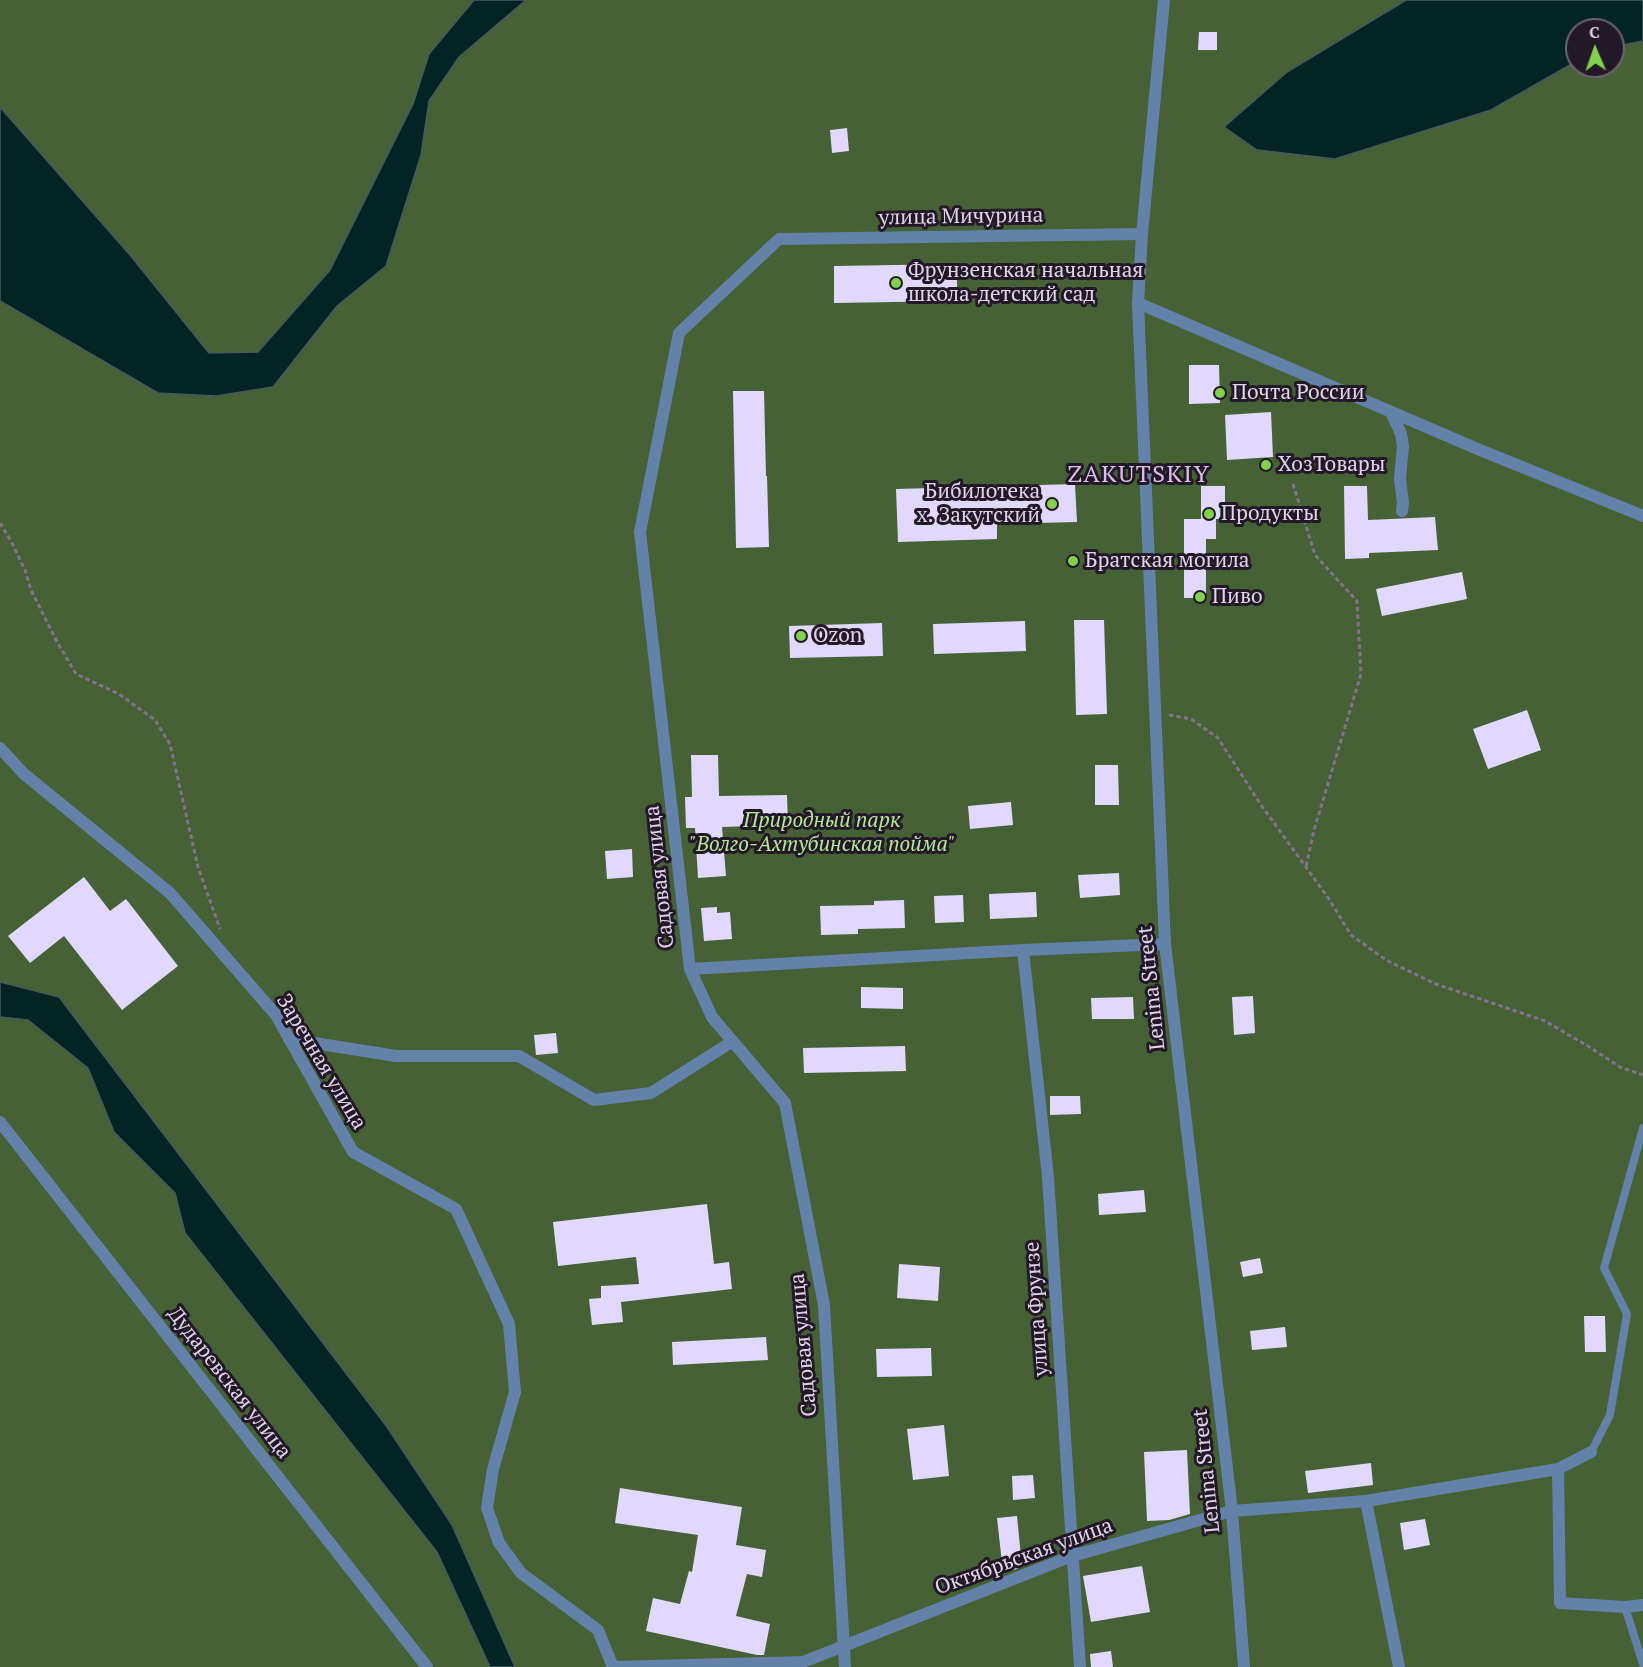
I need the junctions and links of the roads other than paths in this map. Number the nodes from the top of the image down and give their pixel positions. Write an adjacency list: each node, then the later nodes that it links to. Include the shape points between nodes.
1 (1164, 0): 2 (street, Lenina Street)
2 (1142, 234): 3 (street, улица Мичурина); 4 (street, Lenina Street)
3 (780, 239): 11 (street, Садовая улица, via 679,333 640,532)
4 (1138, 303): 5 (street); 9 (street, Lenina Street)
5 (1391, 412): 6 (street, via 1403,446); 7 (street)
6 (1402, 511)
7 (1643, 516)
8 (0, 747): 12 (street, Заречная улица, via 24,774 170,893 276,1016)
9 (1165, 944): 10 (street); 19 (street, Lenina Street)
10 (1023, 950): 11 (street); 20 (street, улица Фрунзе, via 1048,1177)
11 (690, 969): 13 (street, Садовая улица, via 712,1017)
12 (289, 1039): 13 (street, via 396,1056 519,1056 594,1100 651,1093); 26 (street, Заречная улица, via 352,1152 456,1209 509,1324 515,1392 493,1469 487,1508 499,1544 521,1574 598,1630)
13 (732, 1041): 23 (street, Садовая улица, via 785,1103 824,1305)
14 (0, 1122): 25 (street, Дударевская улица)
15 (1643, 1128): 16 (lane, via 1604,1268 1627,1314 1610,1415)
16 (1591, 1452): 17 (street, Октябрьская улица)
17 (1558, 1469): 18 (street, Октябрьская улица); 22 (street, via 1560,1603)
18 (1366, 1501): 19 (street, Октябрьская улица); 30 (street)
19 (1232, 1511): 20 (street, Октябрьская улица); 29 (street, Lenina Street)
20 (1072, 1556): 23 (street, Октябрьская улица); 28 (street, улица Фрунзе)
21 (1643, 1605): 22 (street)
22 (1625, 1607): 24 (lane)
23 (844, 1645): 26 (street, Октябрьская улица, via 803,1662); 27 (street, Садовая улица)
24 (1643, 1664)
25 (427, 1667)
26 (613, 1667)
27 (845, 1667)
28 (1080, 1667)
29 (1244, 1667)
30 (1399, 1667)

